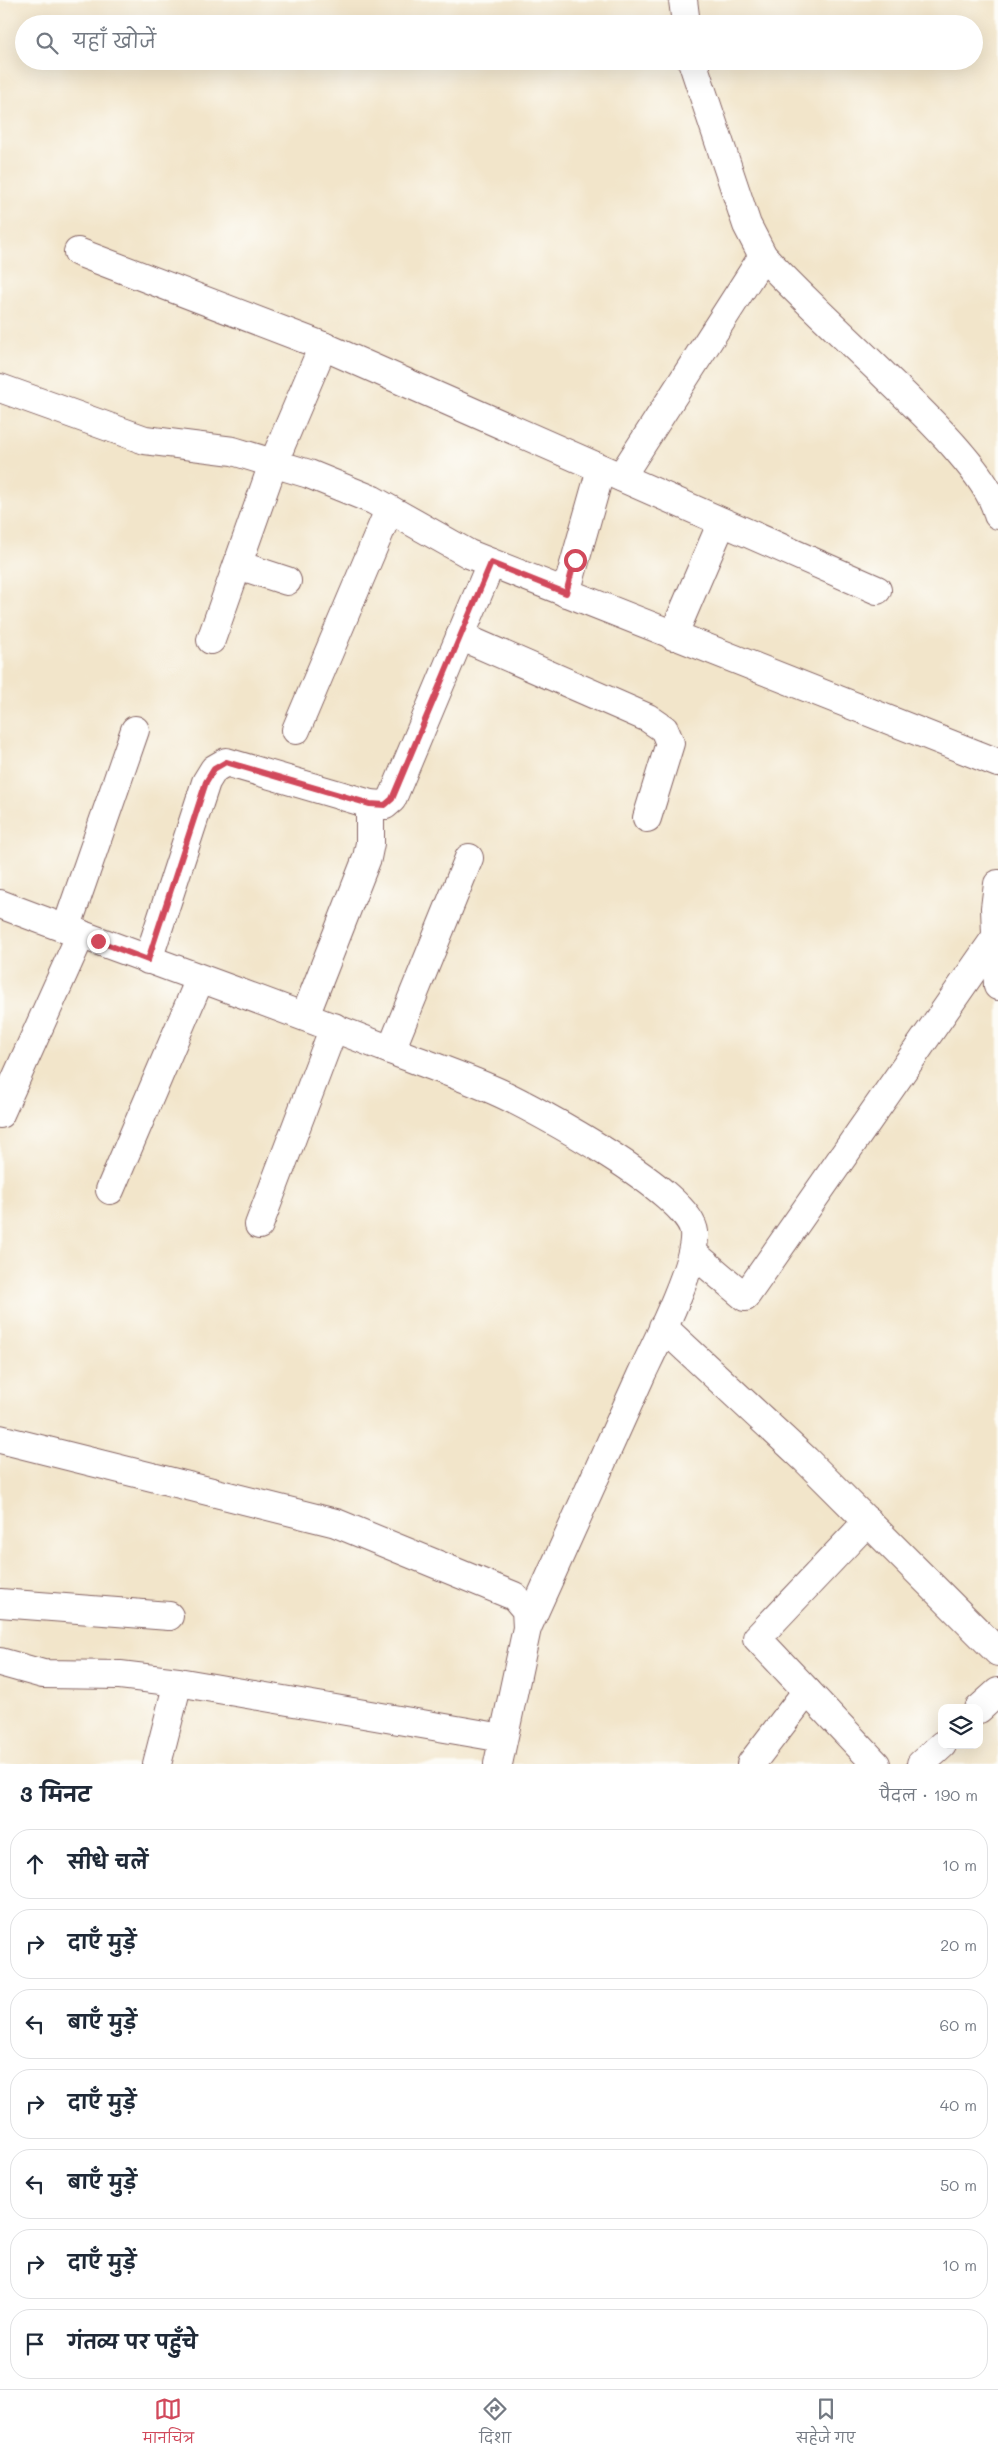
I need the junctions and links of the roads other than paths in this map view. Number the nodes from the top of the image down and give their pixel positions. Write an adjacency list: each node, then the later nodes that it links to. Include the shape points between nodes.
1 (683, 0): 2 (street)
2 (685, 15)
3 (695, 70): 5 (street, via 747,225)
4 (78, 252): 6 (street)
5 (763, 256): 9 (street); 11 (street, via 928,418 976,473)
6 (323, 346): 8 (street); 9 (street)
7 (0, 388): 8 (street, via 145,440 233,451)
8 (273, 464): 10 (street, via 309,474 373,500); 14 (street)
9 (611, 473): 12 (street); 17 (street, via 589,507)
10 (389, 510): 13 (street, via 468,554); 22 (street)
11 (998, 515)
12 (722, 522): 16 (street); 19 (street)
13 (491, 563): 17 (street); 18 (street)
14 (238, 565): 15 (street); 20 (street)
15 (287, 581)
16 (877, 590)
17 (566, 593): 19 (street)
18 (460, 636): 24 (street, via 392,799 385,805); 25 (street, via 648,718 664,729 670,743)
19 (673, 636): 23 (street)
20 (211, 640)
21 (135, 730): 29 (street)
22 (296, 730)
23 (998, 763)
24 (370, 804): 31 (street, via 226,762 214,769 206,782); 34 (street, via 367,858)
25 (647, 818)
26 (469, 858): 36 (street)
27 (998, 884): 30 (street)
28 (0, 904): 29 (street)
29 (73, 932): 31 (street); 37 (street)
30 (996, 937): 33 (street); 40 (street, via 745,1298)
31 (148, 960): 32 (street)
32 (200, 979): 34 (street); 38 (street)
33 (998, 986)
34 (306, 1016): 35 (street)
35 (334, 1027): 36 (street); 39 (street)
36 (391, 1050): 40 (street, via 501,1093 652,1181 683,1209 694,1228)
37 (0, 1114)
38 (110, 1190)
39 (259, 1225)
40 (693, 1253): 41 (street)
41 (663, 1327): 43 (street); 46 (street)
42 (0, 1439): 46 (street, via 336,1523 514,1596 526,1610)
43 (868, 1521): 47 (street); 50 (street, via 758,1638)
44 (0, 1603): 45 (street)
45 (169, 1616)
46 (527, 1628): 53 (street)
47 (998, 1652)
48 (0, 1662): 49 (street, via 43,1674 120,1675)
49 (178, 1682): 53 (street); 55 (street)
50 (807, 1691): 57 (street); 58 (street)
51 (998, 1692): 52 (street)
52 (983, 1705)
53 (504, 1738): 56 (street)
54 (938, 1749): 59 (street)
55 (157, 1764)
56 (498, 1764)
57 (751, 1764)
58 (876, 1764)
59 (921, 1764)

